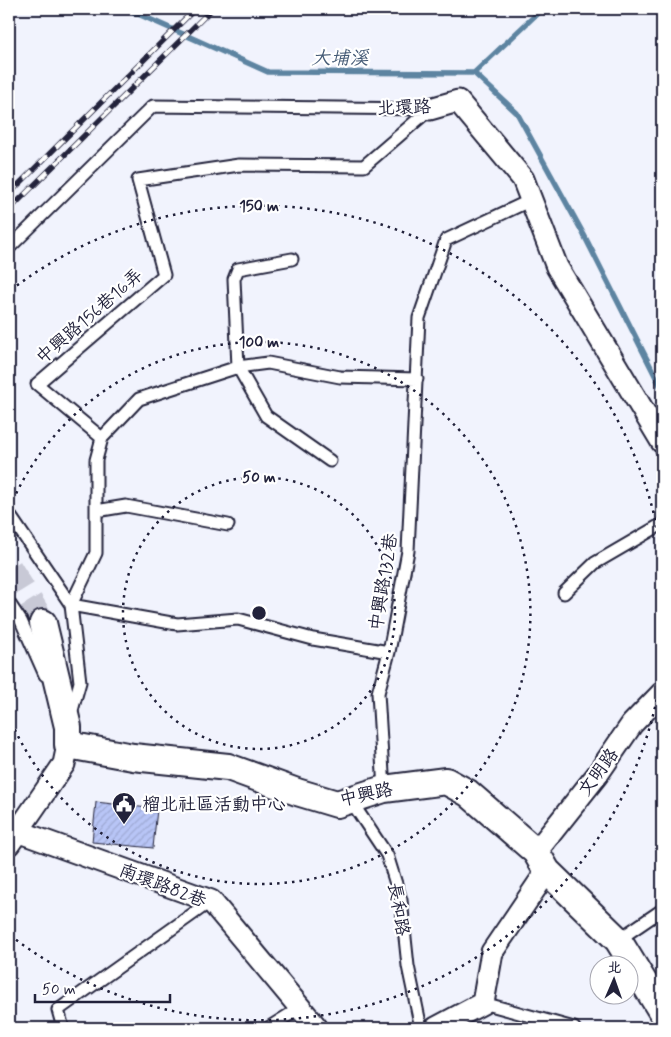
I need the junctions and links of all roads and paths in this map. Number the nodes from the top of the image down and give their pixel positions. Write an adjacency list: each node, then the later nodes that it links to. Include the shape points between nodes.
1 (430, 108): 2 (street, 北環路, via 458,102 522,179); 3 (lane, 北環路, via 154,106); 7 (lane, 中興路156巷16弄, via 364,166 239,165 138,180 164,275 37,384)
2 (531, 200): 6 (lane, 中興路132巷, via 446,240 420,318); 8 (street, 北環路, via 557,268)
3 (9, 248)
4 (292, 259): 5 (lane, via 238,269 234,279)
5 (238, 367): 6 (lane, via 268,363 340,377); 7 (lane, via 139,399); 9 (lane, via 266,416)
6 (417, 379): 18 (lane, 中興路132巷, via 408,551)
7 (102, 438): 10 (lane, via 96,460)
8 (662, 442)
9 (330, 461)
10 (96, 511): 13 (lane, via 126,506); 16 (lane, via 96,554)
11 (9, 514): 16 (lane)
12 (662, 524): 14 (lane, via 595,563)
13 (228, 525)
14 (564, 593)
15 (9, 603): 20 (lane, via 21,620)
16 (71, 605): 18 (lane, via 177,624 238,619 313,639); 20 (lane, via 80,682)
17 (43, 623): 20 (street)
18 (389, 652): 21 (lane, 中興路132巷, via 378,692)
19 (662, 693): 24 (street, 文明路, via 632,724)
20 (68, 736): 22 (street, 中興路, via 133,757 228,767 338,804); 23 (street, via 64,764)
21 (384, 789): 22 (street, 中興路); 24 (street, 中興路, via 446,781 468,793)
22 (351, 801): 34 (lane, 長和路, via 387,855 393,873 401,900 408,966)
23 (13, 838): 25 (street, 南環路82巷)
24 (542, 861): 27 (street, 中興路); 28 (street, via 492,952)
25 (211, 901): 29 (street, 南環路82巷); 31 (lane, via 58,1010)
26 (662, 910): 27 (lane)
27 (618, 940): 30 (street, 中興路)
28 (483, 1003): 35 (street); 36 (lane)
29 (300, 1008): 32 (lane); 33 (street, 南環路82巷)
30 (662, 1012)
31 (63, 1028)
32 (268, 1028)
33 (317, 1028)
34 (420, 1028)
35 (436, 1028)
36 (574, 1028)

